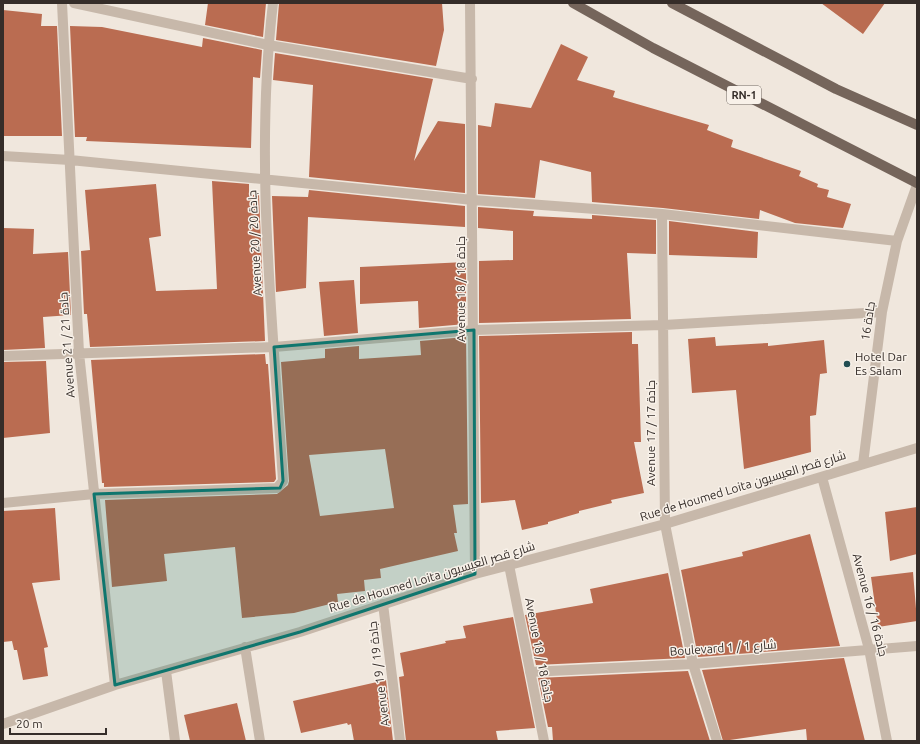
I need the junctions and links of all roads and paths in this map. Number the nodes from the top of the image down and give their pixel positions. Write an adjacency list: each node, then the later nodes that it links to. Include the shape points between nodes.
1 (62, 3): 11 (street, Avenue 21 / جادة 21)
2 (74, 3): 7 (street)
3 (273, 3): 7 (street, Avenue 20 / جادة 20)
4 (470, 3): 8 (street, Avenue 18 / جادة 18)
5 (573, 3): 13 (main road, RN-1, via 653,48)
6 (672, 3): 9 (main road, via 836,89)
7 (268, 45): 8 (street); 12 (street, Avenue 20 / جادة 20)
8 (472, 79): 14 (street, Avenue 18 / جادة 18)
9 (917, 125)
10 (3, 156): 11 (street)
11 (70, 160): 12 (street); 21 (street, Avenue 21 / جادة 21)
12 (264, 179): 14 (street); 20 (street, Avenue 20 / جادة 20)
13 (917, 184): 16 (street, جادة 16)
14 (473, 200): 15 (street); 19 (street, Avenue 18 / جادة 18)
15 (662, 214): 16 (street); 18 (street, Avenue 17 / جادة 17)
16 (897, 240): 17 (street, جادة 16)
17 (882, 312): 18 (street); 24 (street, جادة 16)
18 (664, 325): 19 (street); 28 (street, Avenue 17 / جادة 17)
19 (474, 330): 20 (street); 30 (street, Avenue 18 / جادة 18)
20 (274, 347): 21 (street); 26 (street, Avenue 20 / جادة 20, via 283,481 277,488)
21 (80, 353): 22 (street); 26 (street, Avenue 21 / جادة 21)
22 (3, 356)
23 (917, 448): 24 (street, Rue de Houmed Loita شارع قصر العيسيون)
24 (863, 464): 25 (street, Rue de Houmed Loita شارع قصر العيسيون)
25 (822, 477): 28 (street, Rue de Houmed Loita شارع قصر العيسيون); 34 (street, Avenue 16 / جادة 16)
26 (94, 494): 27 (street); 38 (street, Avenue 21 / جادة 21)
27 (3, 502)
28 (665, 524): 29 (street, Rue de Houmed Loita شارع قصر العيسيون); 35 (street, Avenue 17 / جادة 17)
29 (509, 565): 30 (street, Rue de Houmed Loita شارع قصر العيسيون); 37 (street, Avenue 18 / جادة 18)
30 (475, 574): 31 (street, Rue de Houmed Loita شارع قصر العيسيون)
31 (383, 604): 33 (street, Rue de Houmed Loita شارع قصر العيسيون); 42 (street, Avenue 19 / جادة 19)
32 (917, 646): 34 (street, Boulevard 1 / شارع 1)
33 (245, 647): 36 (street, Rue de Houmed Loita شارع قصر العيسيون); 41 (street)
34 (869, 648): 35 (street, Boulevard 1 / شارع 1); 45 (street, Avenue 16 / جادة 16)
35 (693, 664): 37 (street, Boulevard 1 / شارع 1); 44 (street, Avenue 17 / جادة 17)
36 (166, 671): 38 (street, Rue de Houmed Loita شارع قصر العيسيون); 40 (street)
37 (530, 672): 43 (street, Avenue 18 / جادة 18)
38 (115, 685): 39 (street, Rue de Houmed Loita شارع قصر العيسيون)
39 (3, 724)
40 (175, 741)
41 (260, 741)
42 (400, 741)
43 (544, 741)
44 (717, 741)
45 (887, 741)

